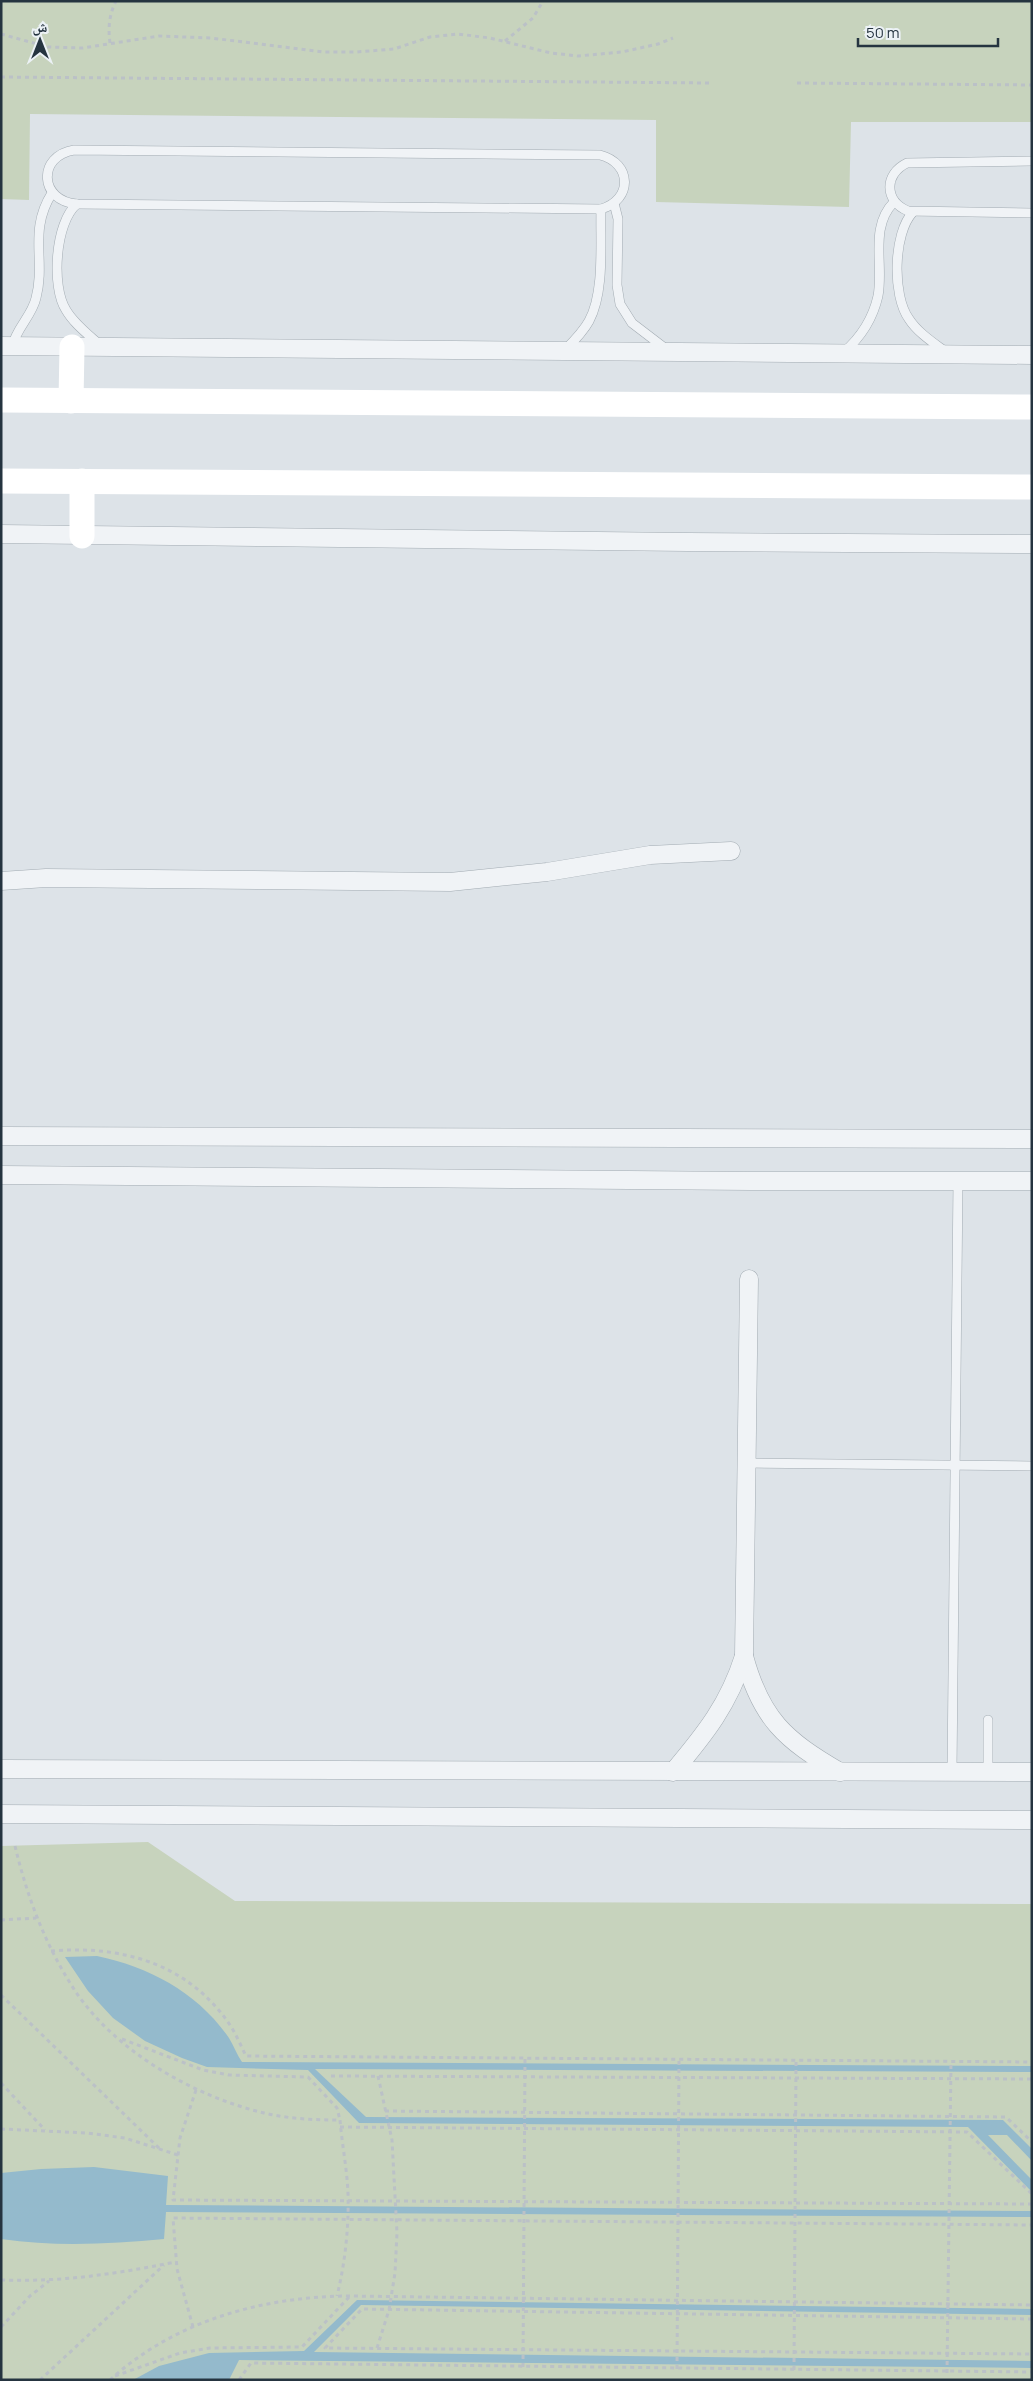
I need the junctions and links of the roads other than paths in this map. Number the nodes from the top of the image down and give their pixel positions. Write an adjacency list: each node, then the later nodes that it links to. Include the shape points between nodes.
1 (1032, 161): 3 (lane, via 907,163 890,178 890,194)
2 (52, 193): 4 (lane, via 48,185 49,168 59,155 74,150 600,155 613,160 622,171 623,192); 5 (lane, via 59,200); 9 (lane, via 40,219 36,301)
3 (894, 202): 7 (lane, via 900,208); 14 (lane, via 888,207 881,226 879,286 874,310 861,334)
4 (614, 203): 6 (lane); 13 (lane, via 618,215 617,285 620,304 632,322)
5 (77, 204): 6 (lane); 11 (lane, via 69,210 61,228 58,290 65,310)
6 (601, 209): 12 (lane, via 595,307 583,331)
7 (913, 212): 8 (lane); 15 (lane, via 898,241 899,297 914,327)
8 (1032, 213)
9 (7, 346): 10 (street)
10 (72, 346): 11 (street); 18 (main road)
11 (101, 346): 12 (street)
12 (564, 352): 13 (street)
13 (670, 352): 14 (street)
14 (843, 353): 15 (street)
15 (949, 354): 16 (street)
16 (1032, 355)
17 (1, 400): 18 (main road)
18 (71, 401): 19 (main road)
19 (1032, 407)
20 (1, 481): 21 (main road)
21 (82, 481): 22 (main road); 24 (main road)
22 (1032, 487)
23 (1, 534): 24 (street)
24 (82, 536): 25 (street)
25 (1032, 544)
26 (731, 851): 27 (street, via 650,855 547,872 450,882 46,878)
27 (1, 881)
28 (1, 1136): 29 (street)
29 (1032, 1139)
30 (1, 1175): 31 (street)
31 (958, 1181): 32 (street); 35 (lane)
32 (1032, 1181)
33 (749, 1279): 34 (street)
34 (747, 1463): 35 (lane); 37 (street)
35 (956, 1465): 36 (lane); 42 (lane)
36 (1032, 1466)
37 (744, 1656): 40 (street, via 720,1713); 41 (street, via 758,1698 774,1723 795,1744)
38 (988, 1720): 43 (lane)
39 (1, 1769): 40 (street)
40 (673, 1772): 41 (street)
41 (840, 1772): 42 (street)
42 (952, 1772): 43 (street)
43 (988, 1772): 44 (street)
44 (1032, 1772)
45 (1, 1814): 46 (street)
46 (1032, 1820)

